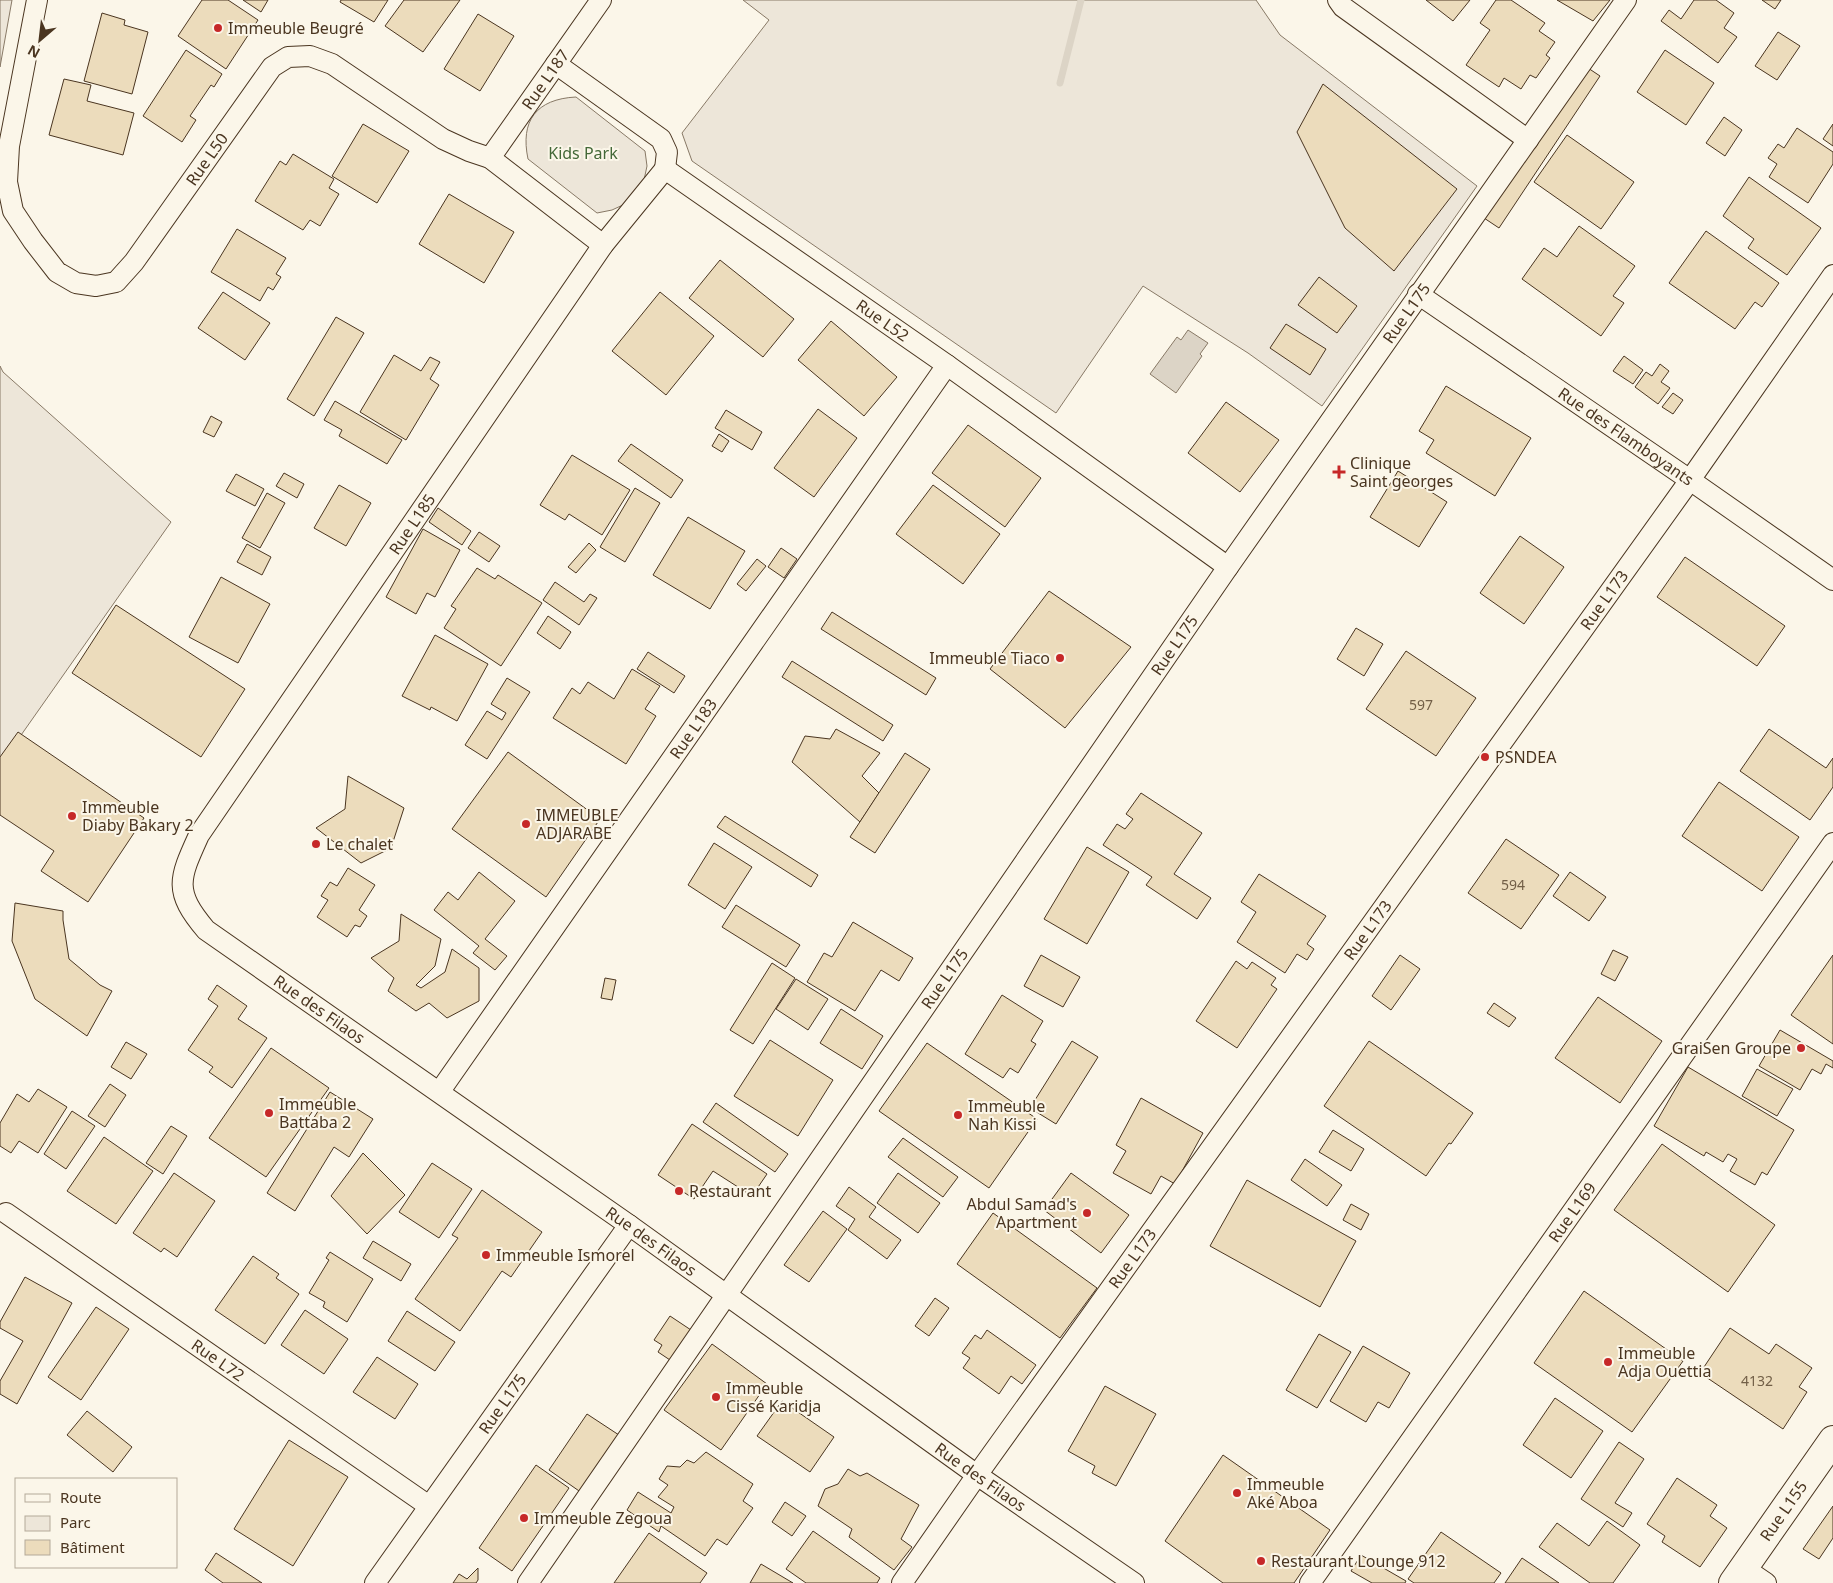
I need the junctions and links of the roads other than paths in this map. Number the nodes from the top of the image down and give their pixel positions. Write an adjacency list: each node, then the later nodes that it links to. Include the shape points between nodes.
1 (37, 0): 7 (street, Rue L50, via 9,146 7,182 13,211 32,241 57,272 76,283 96,286 116,282 134,262 272,67 288,57 310,56 332,64 444,139)
2 (601, 0): 5 (street, Rue L187)
3 (1338, 0): 6 (street, via 1343,8)
4 (1626, 0): 6 (street, Rue L175)
5 (556, 64): 7 (street, Rue L187); 8 (street, via 661,140 667,152)
6 (1528, 140): 11 (street, Rue L175)
7 (490, 158): 9 (street, Rue L50)
8 (665, 169): 9 (street, Rue L185); 12 (street, Rue L52)
9 (602, 245): 17 (street, Rue L185, via 199,835 184,868)
10 (1833, 274): 13 (street, Rue L173)
11 (1418, 294): 13 (street, Rue des Flamboyants); 14 (street, Rue L175)
12 (947, 365): 14 (street, Rue L52); 18 (street, Rue L183)
13 (1690, 480): 15 (street, Rue des Flamboyants); 23 (street, Rue L173)
14 (1228, 568): 21 (street, Rue L175)
15 (1833, 580)
16 (1833, 843): 30 (street, Rue L169)
17 (182, 890): 18 (street, Rue des Filaos, via 192,913 206,930)
18 (440, 1092): 20 (street, Rue des Filaos)
19 (6, 1213): 24 (street, Rue L72)
20 (629, 1225): 21 (street, Rue des Filaos); 24 (street, Rue L175)
21 (727, 1294): 23 (street, Rue des Filaos); 27 (street, Rue L175)
22 (1833, 1440): 25 (street, Rue L155)
23 (977, 1475): 28 (street, Rue L173); 29 (street, Rue des Filaos)
24 (429, 1506): 26 (street, Rue L175)
25 (1738, 1576): 31 (street)
26 (375, 1583)
27 (528, 1583)
28 (902, 1583)
29 (1134, 1583)
30 (1310, 1583)
31 (1766, 1583)

